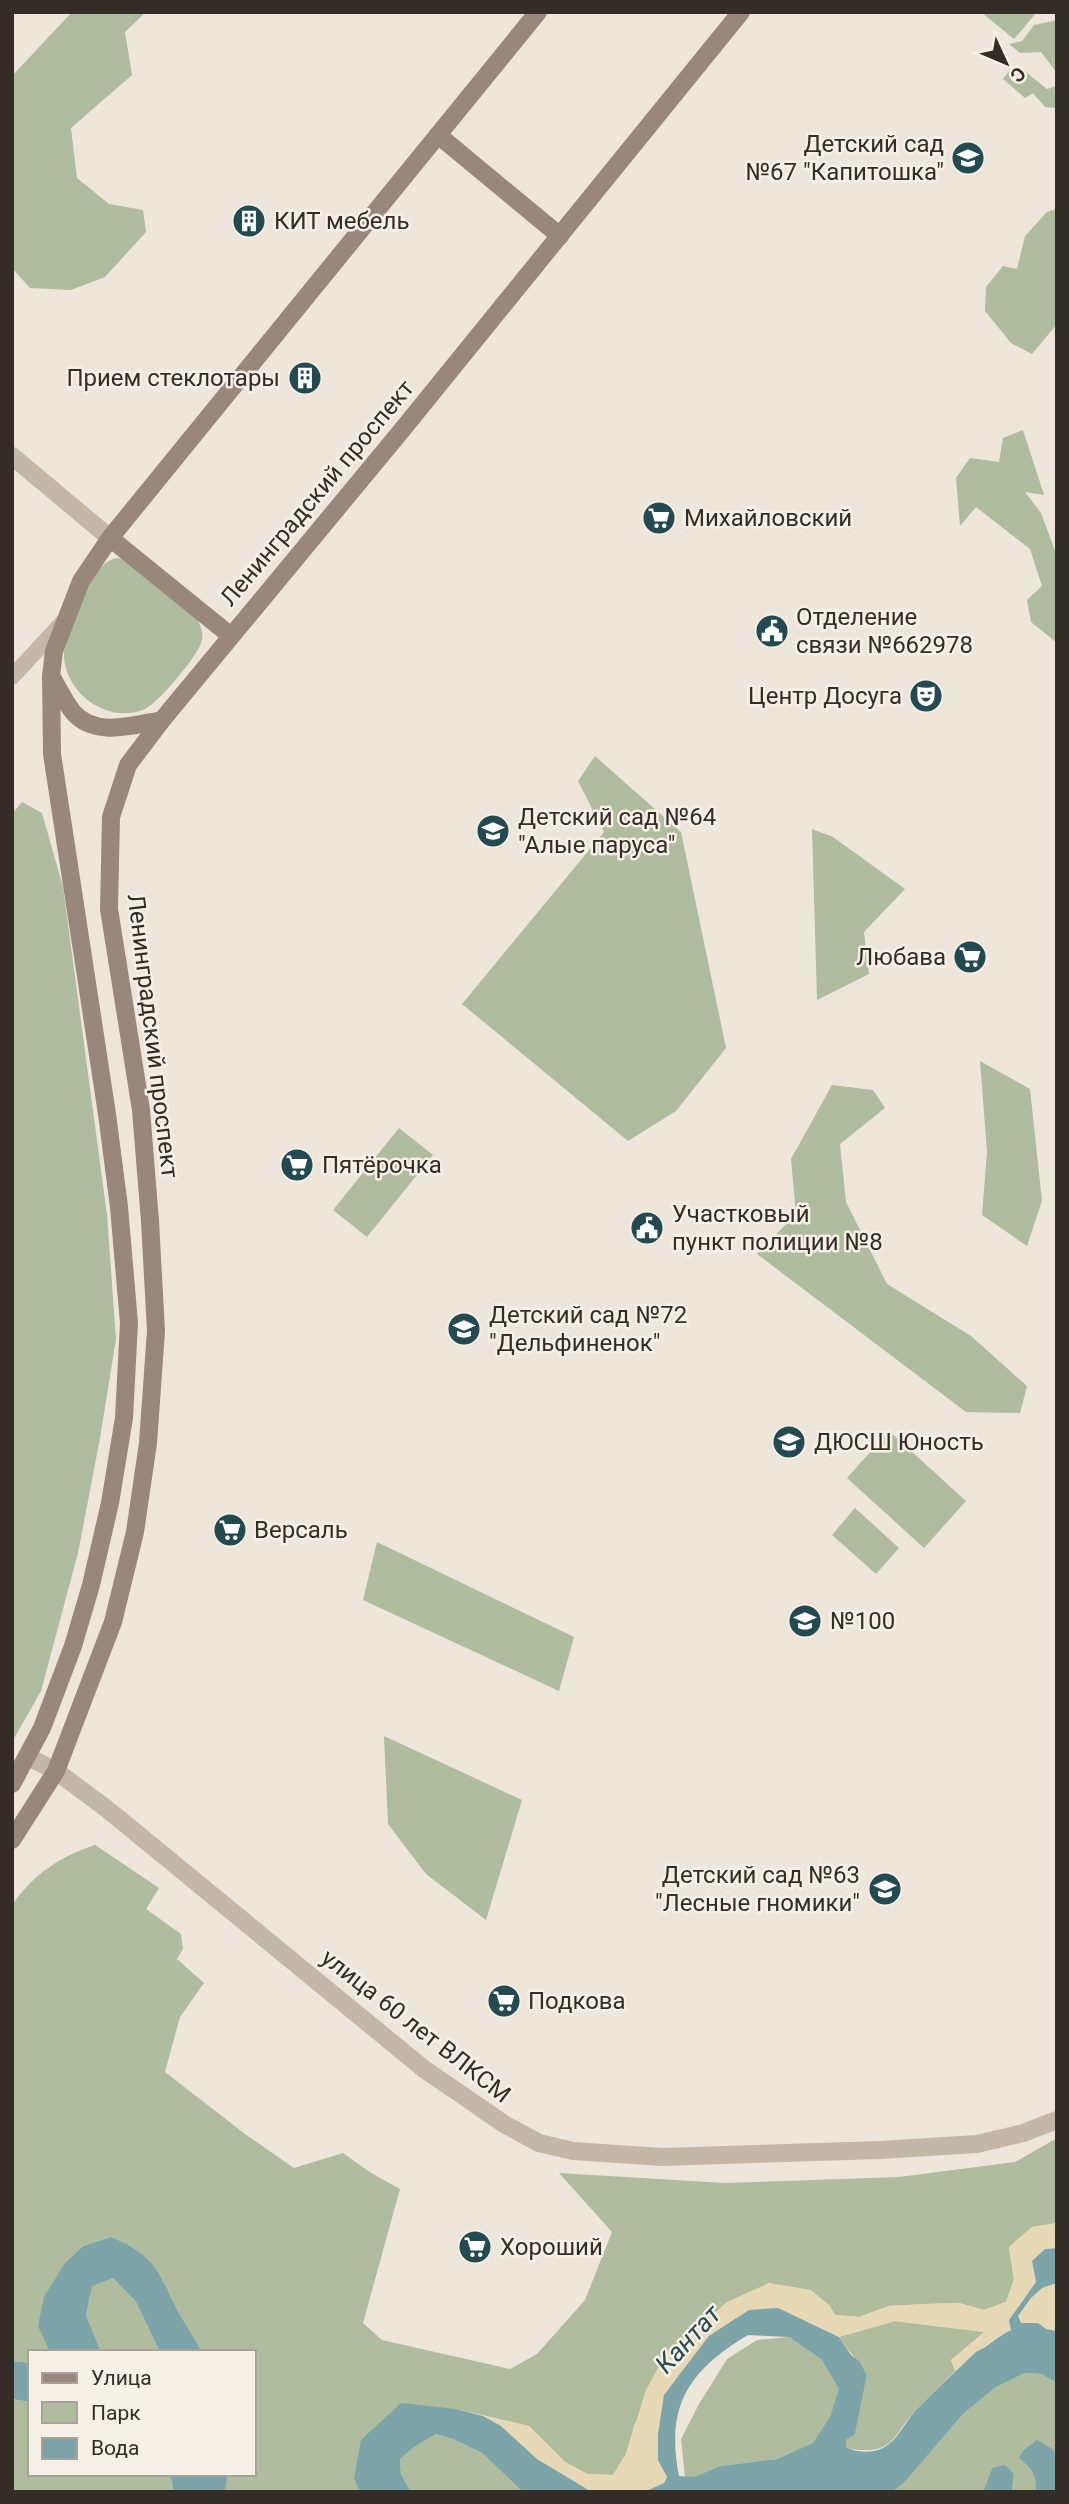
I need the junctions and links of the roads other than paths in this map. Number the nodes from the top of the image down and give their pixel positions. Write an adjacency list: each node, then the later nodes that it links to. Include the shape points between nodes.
1 (538, 12): 3 (main road)
2 (741, 12): 4 (main road, Ленинградский проспект)
3 (438, 135): 4 (main road); 6 (main road)
4 (560, 236): 8 (main road, Ленинградский проспект)
5 (12, 456): 6 (street)
6 (110, 538): 7 (main road, via 81,581); 8 (main road)
7 (63, 622): 9 (main road); 10 (street)
8 (231, 636): 11 (main road, Ленинградский проспект)
9 (51, 676): 11 (main road, via 75,715 95,725 115,729); 12 (main road, via 52,754 107,1114 129,1323 122,1437 97,1558 73,1646)
10 (12, 677)
11 (162, 720): 13 (main road, Ленинградский проспект, via 128,765 111,817 109,909 141,1110 150,1221 156,1331 148,1443 135,1532 114,1622)
12 (28, 1757): 13 (street, улица 60 лет ВЛКСМ); 14 (main road)
13 (56, 1771): 15 (main road, Ленинградский проспект); 16 (street, улица 60 лет ВЛКСМ, via 424,2069 539,2143 573,2151 662,2157 880,2150 977,2144)
14 (12, 1784)
15 (12, 1840)
16 (1057, 2120)

